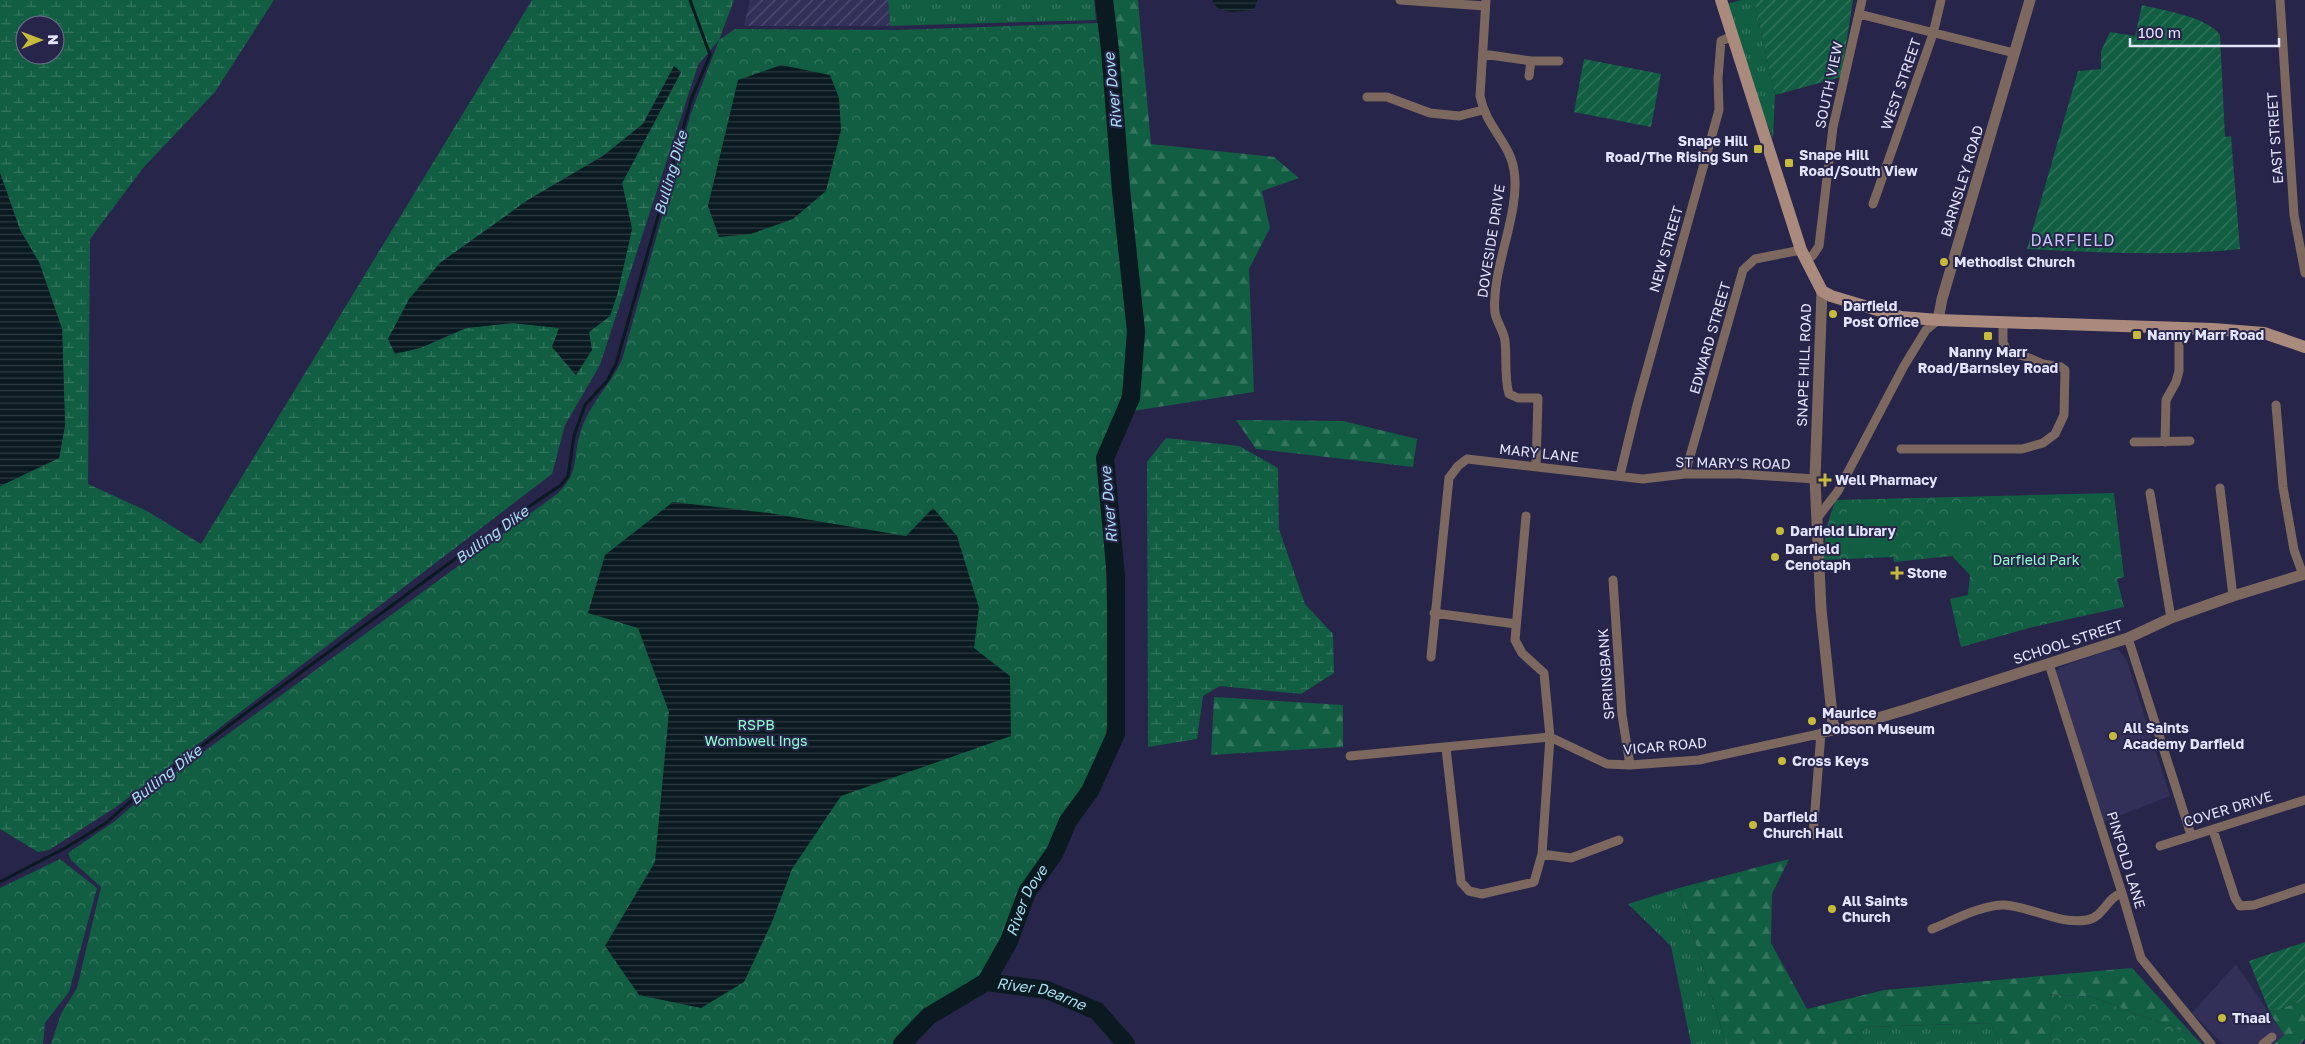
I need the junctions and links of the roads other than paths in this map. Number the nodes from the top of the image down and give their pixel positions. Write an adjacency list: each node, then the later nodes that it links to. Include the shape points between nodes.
1 (1400, 0): 7 (street)
2 (1721, 0): 10 (main road, SNAPE HILL ROAD)
3 (1862, 0): 8 (street, SOUTH VIEW)
4 (1941, 0): 9 (street, WEST STREET)
5 (2030, 0): 11 (street, BARNSLEY ROAD)
6 (2280, 0): 20 (street, EAST STREET, via 2294,215)
7 (1486, 3): 12 (street, DOVESIDE DRIVE)
8 (1859, 14): 9 (street); 19 (street, SOUTH VIEW, via 1834,127 1819,246 1813,255)
9 (1933, 34): 11 (street); 18 (street, WEST STREET)
10 (1732, 36): 19 (main road, SNAPE HILL ROAD); 33 (street, NEW STREET, via 1721,41 1719,110)
11 (2014, 53): 22 (street, BARNSLEY ROAD)
12 (1483, 54): 13 (street); 17 (street, DOVESIDE DRIVE)
13 (1531, 61): 14 (street); 15 (street)
14 (1559, 61)
15 (1529, 76)
16 (1367, 97): 17 (street, via 1387,97 1430,113 1459,116)
17 (1482, 110): 31 (street, DOVESIDE DRIVE, via 1511,155 1515,171 1515,190 1496,287 1495,312 1504,336 1509,394 1518,398 1538,398)
18 (1873, 204)
19 (1803, 256): 21 (main road, SNAPE HILL ROAD); 32 (street, EDWARD STREET, via 1755,260 1743,270)
20 (2305, 273)
21 (1822, 291): 22 (main road, via 1840,300 1901,317); 34 (street, SNAPE HILL ROAD)
22 (1938, 320): 23 (main road); 38 (street, via 1926,330 1904,366 1838,491)
23 (2003, 322): 24 (main road); 30 (street, via 2003,342 2007,352 2064,370 2064,416 2055,434 2043,443 2022,449)
24 (2179, 329): 25 (main road, via 2264,333); 29 (street, via 2179,371 2166,400)
25 (2305, 347)
26 (2276, 405): 39 (street, via 2294,550)
27 (2190, 441): 29 (street)
28 (2134, 442): 29 (street)
29 (2165, 442)
30 (1900, 449)
31 (1536, 467): 33 (street, MARY LANE); 42 (street, MARY LANE, via 1467,459 1449,478)
32 (1685, 474): 33 (street, ST MARY'S ROAD, via 1643,479); 34 (street, ST MARY'S ROAD)
33 (1620, 475)
34 (1816, 478): 38 (street, SNAPE HILL ROAD)
35 (2220, 488): 41 (street)
36 (2150, 493): 43 (street)
37 (1526, 516): 44 (street)
38 (1818, 517): 48 (street, SNAPE HILL ROAD, via 1821,609)
39 (2304, 575): 41 (street, SCHOOL STREET)
40 (1613, 580): 53 (street, SPRINGBANK, via 1622,715)
41 (2233, 596): 43 (street, SCHOOL STREET)
42 (1434, 613): 44 (street); 46 (street)
43 (2171, 618): 45 (street, SCHOOL STREET)
44 (1516, 624): 50 (street, via 1515,640 1522,653 1544,673)
45 (2128, 638): 47 (street, SCHOOL STREET); 56 (street)
46 (1431, 657)
47 (2050, 664): 48 (street, SCHOOL STREET); 62 (street, PINFOLD LANE)
48 (1837, 730): 49 (street, VICAR ROAD)
49 (1821, 733): 53 (street, VICAR ROAD, via 1699,760); 57 (street)
50 (1550, 737): 51 (street); 53 (street, VICAR ROAD, via 1607,764); 60 (street)
51 (1446, 748): 52 (street); 60 (street, via 1461,882 1469,891 1482,894 1534,882)
52 (1350, 756)
53 (1630, 764)
54 (2305, 800): 55 (street, COVER DRIVE)
55 (2213, 830): 56 (street, COVER DRIVE); 61 (street, via 2240,906 2254,905)
56 (2192, 834): 59 (street, COVER DRIVE)
57 (1813, 835)
58 (1619, 840): 60 (street, via 1571,858)
59 (2160, 846)
60 (1542, 854)
61 (2305, 888)
62 (2122, 893): 63 (street, via 2090,920 2076,922 2004,905 1973,912); 65 (street, PINFOLD LANE, via 2141,958)
63 (1932, 929)
64 (2272, 1037): 66 (street)
65 (2211, 1044)
66 (2263, 1044)

